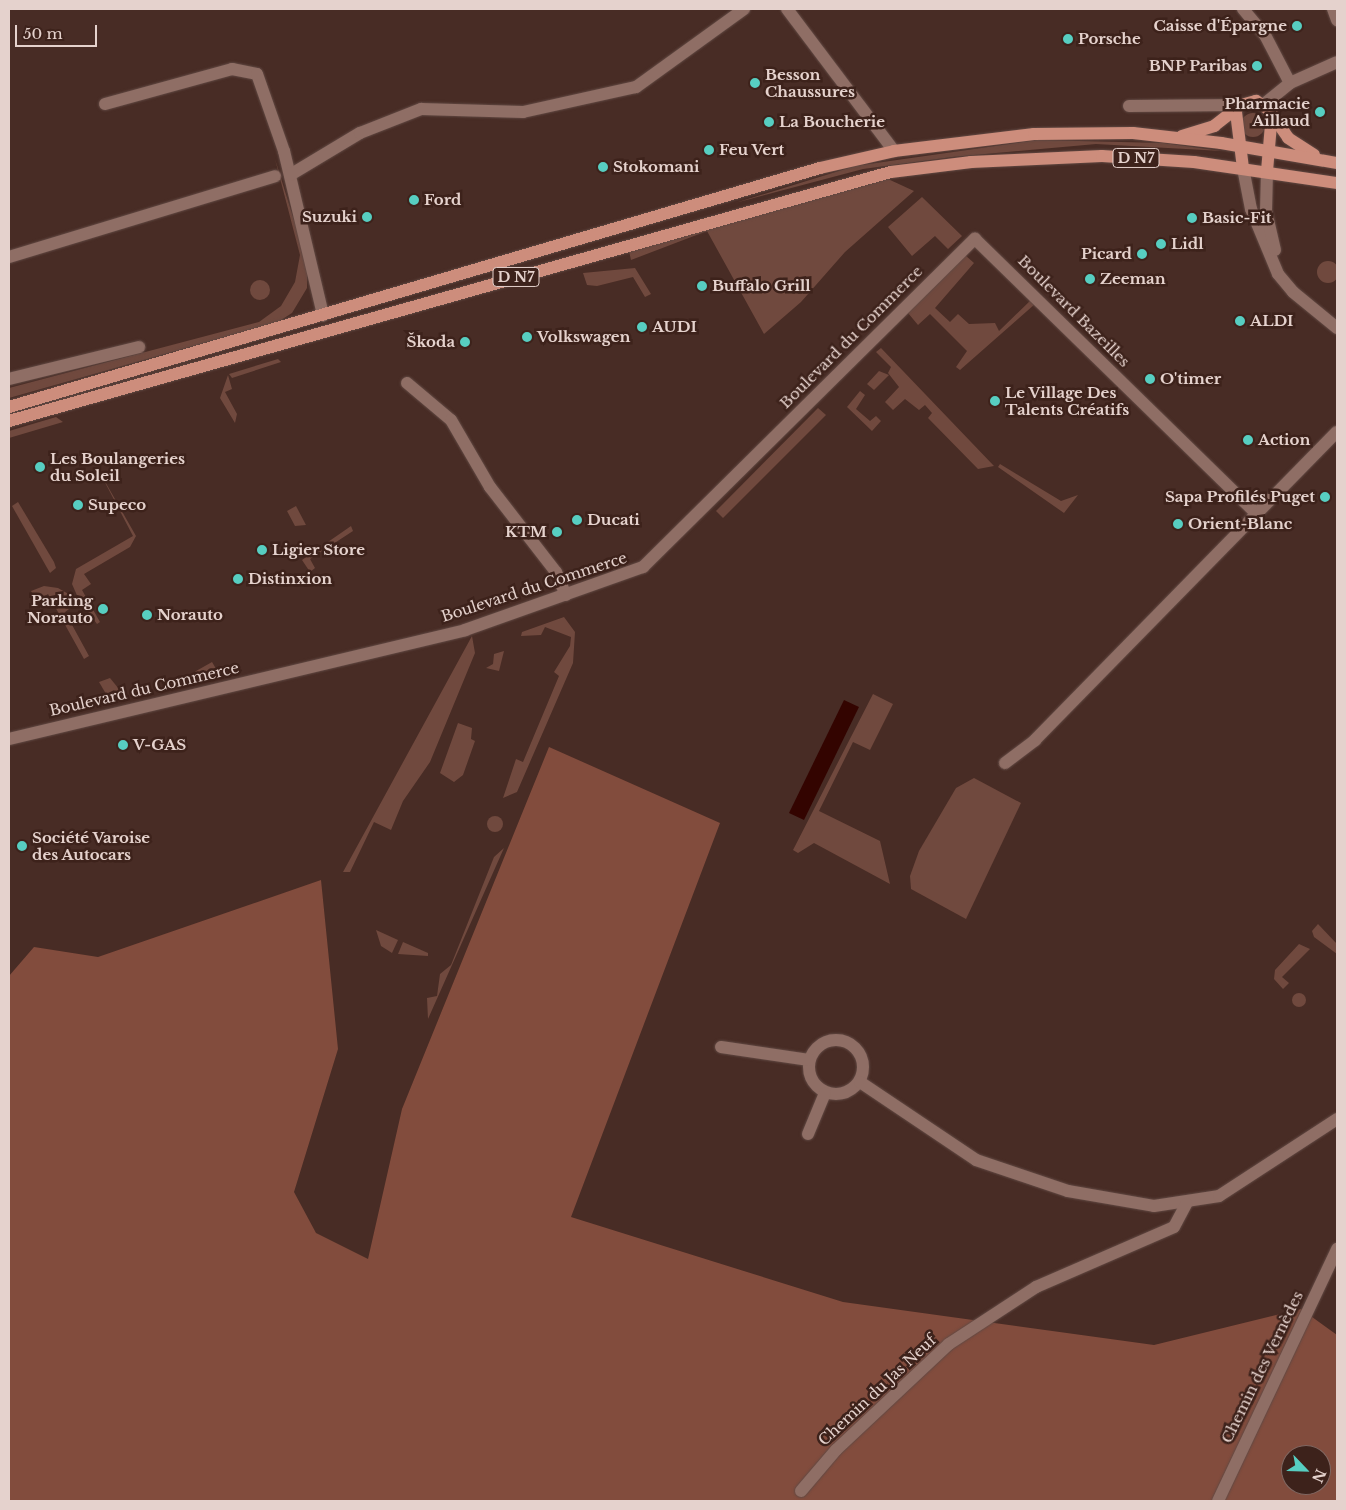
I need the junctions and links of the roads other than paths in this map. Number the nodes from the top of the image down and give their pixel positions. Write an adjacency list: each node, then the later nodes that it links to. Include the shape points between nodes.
1 (744, 9): 20 (street, via 636,87 523,112 421,109 360,133)
2 (787, 9): 15 (street)
3 (1243, 9): 7 (street, via 1265,35)
4 (1333, 9): 5 (street)
5 (1337, 20)
6 (1337, 62): 7 (street)
7 (1290, 83): 11 (street)
8 (105, 104): 20 (street, via 232,69 258,74)
9 (1129, 106): 10 (street)
10 (1239, 108): 11 (main road); 12 (main road, via 1214,126); 13 (main road)
11 (1268, 109): 14 (main road); 16 (main road, via 1288,138)
12 (1177, 137): 13 (main road, D N7); 15 (main road, D N7, via 1060,133)
13 (1240, 146): 14 (main road, D N7); 18 (main road)
14 (1268, 150): 16 (main road, D N7); 19 (main road)
15 (894, 151): 25 (main road, D N7, via 820,168)
16 (1323, 160): 17 (main road, D N7)
17 (1337, 163)
18 (1243, 168): 19 (main road, D N7); 27 (street, via 1251,209 1278,274 1292,292); 32 (main road, D N7, via 1061,156 891,172)
19 (1267, 171): 22 (main road, D N7); 26 (street, via 1266,211 1278,258 1298,290)
20 (290, 175): 25 (street)
21 (275, 176): 24 (street)
22 (1337, 183)
23 (975, 239): 34 (street, Boulevard Bazeilles); 35 (street, Boulevard du Commerce, via 652,559 630,574)
24 (9, 257)
25 (323, 315): 31 (main road, D N7)
26 (1337, 320)
27 (1337, 328)
28 (139, 347): 29 (street)
29 (9, 379)
30 (408, 383): 35 (street, via 451,420 490,487 556,572)
31 (9, 407)
32 (9, 422)
33 (1337, 432): 34 (street)
34 (1256, 513): 37 (street, via 1035,740)
35 (566, 595): 36 (street, Boulevard du Commerce, via 465,630)
36 (9, 739)
37 (1005, 763)
38 (721, 1047): 39 (street)
39 (810, 1060): 40 (street, via 828,1041 847,1042 861,1055); 41 (street, via 810,1077)
40 (860, 1082): 41 (street, via 846,1093); 44 (street, via 935,1136 1017,1177 1126,1202 1154,1206)
41 (825, 1092): 43 (street)
42 (1337, 1119): 44 (street, via 1245,1183 1219,1196)
43 (808, 1134)
44 (1186, 1204): 46 (street, Chemin du Jas Neuf, via 1174,1227 1036,1287 971,1328 924,1365 878,1414 836,1450)
45 (1337, 1249): 47 (street, Chemin des Vernèdes)
46 (801, 1491)
47 (1218, 1501)

